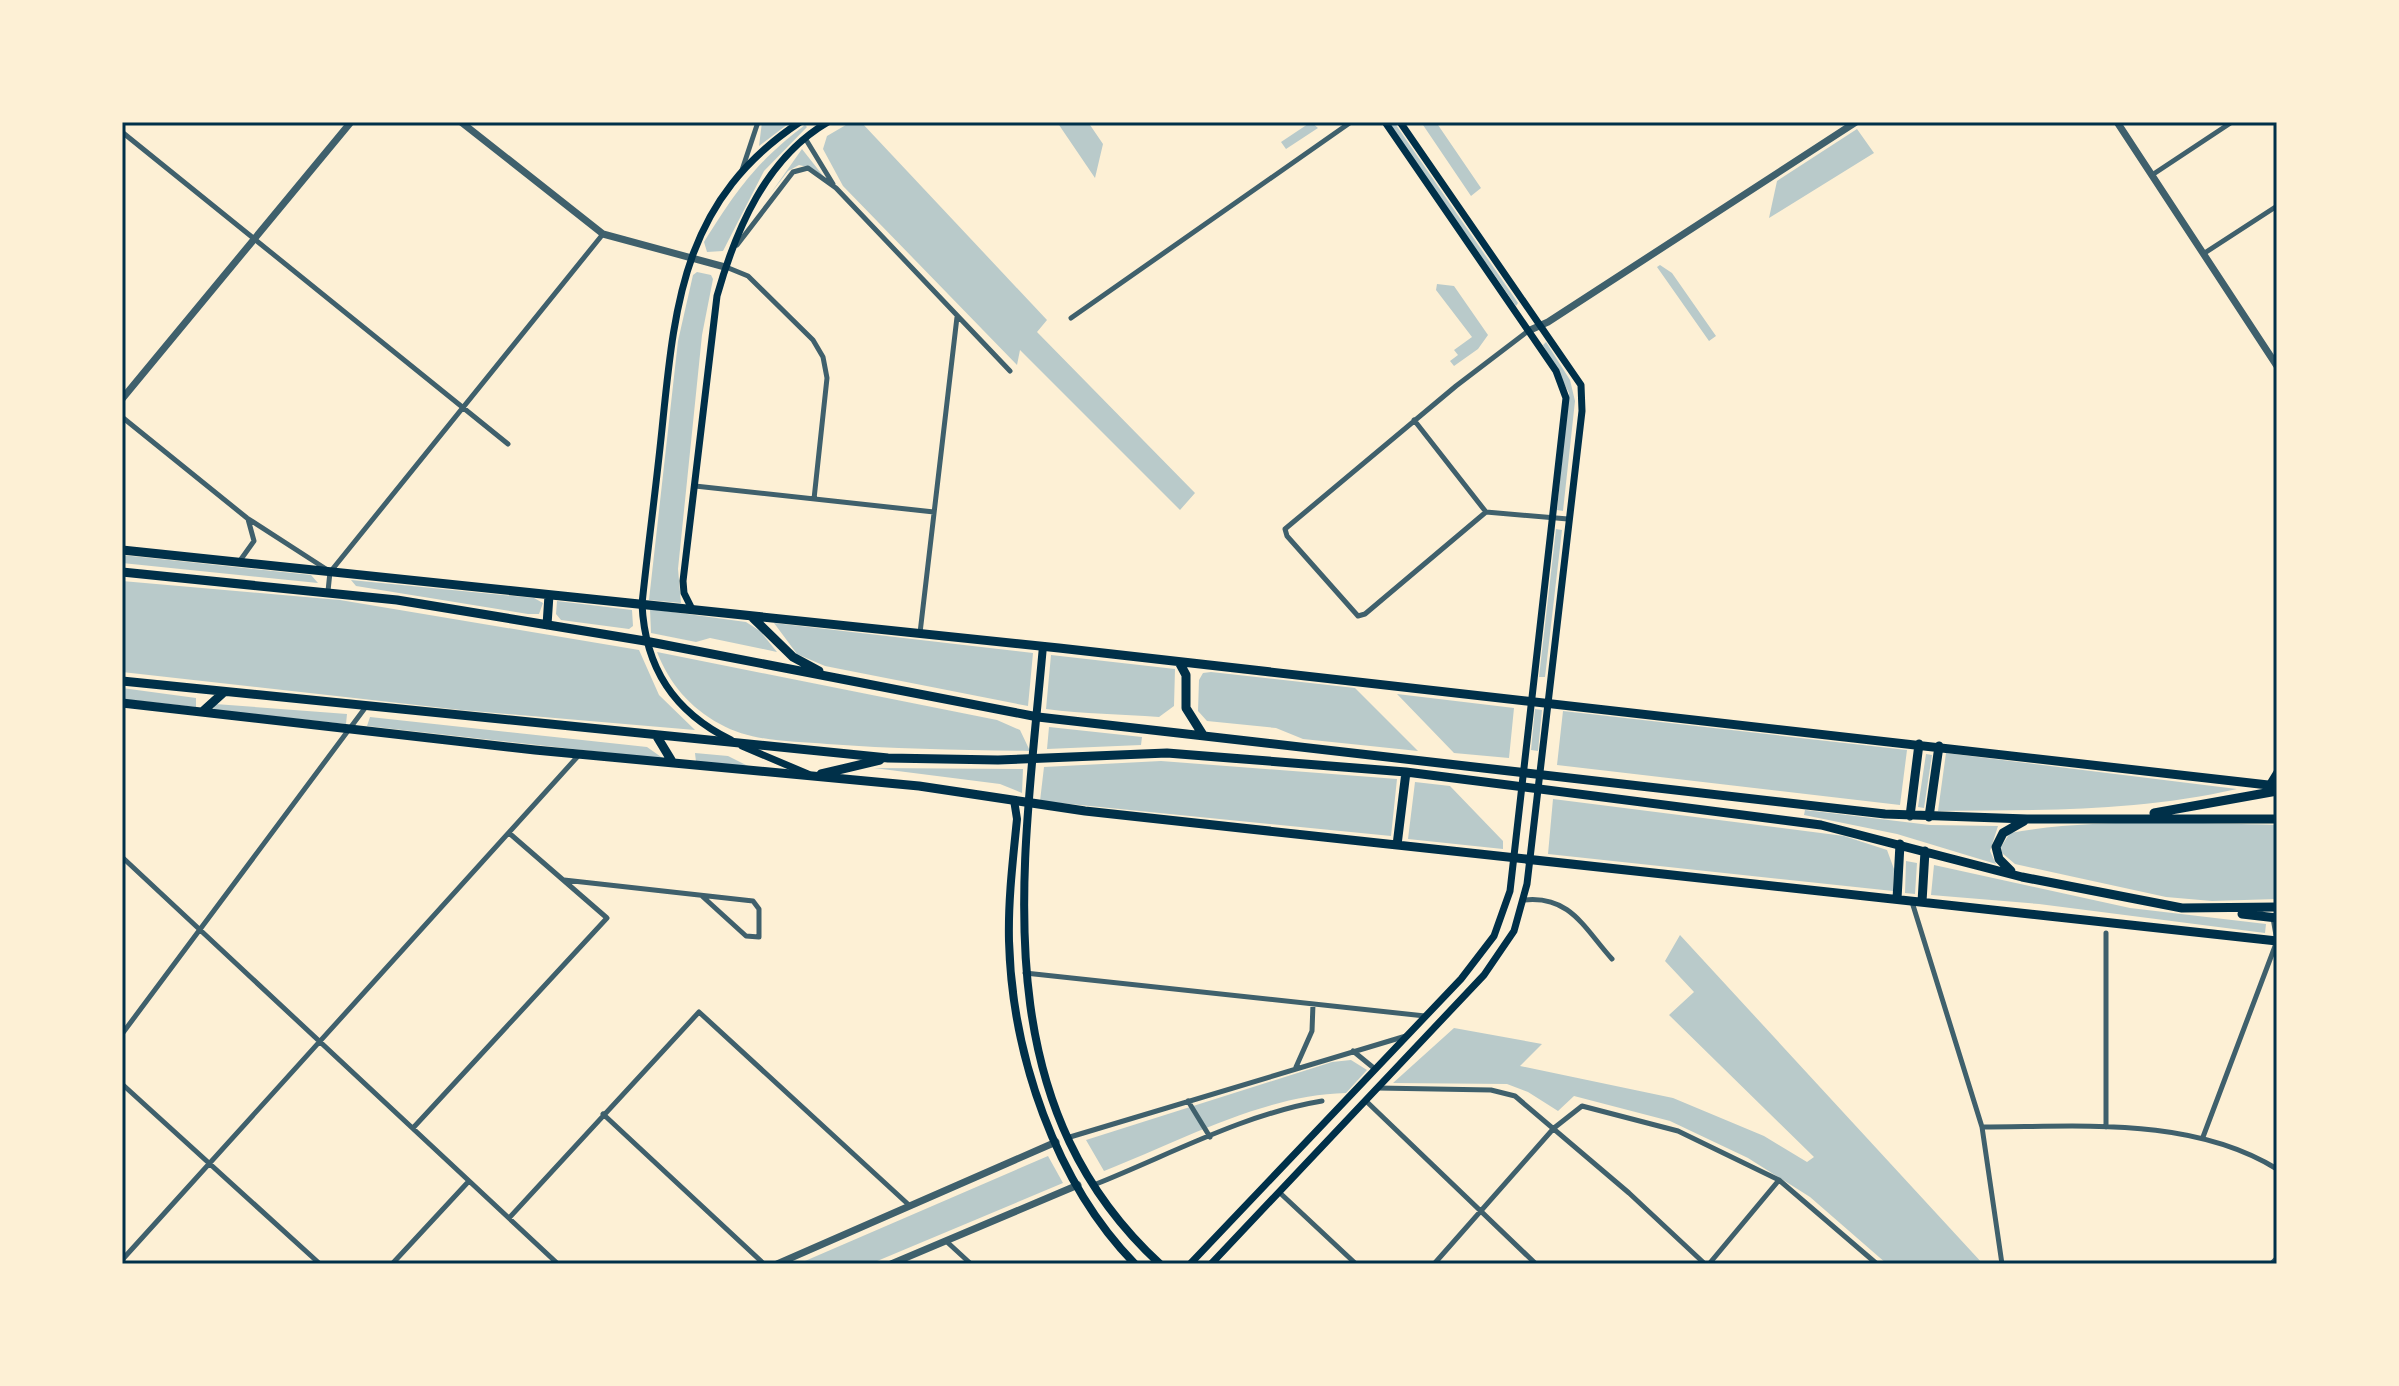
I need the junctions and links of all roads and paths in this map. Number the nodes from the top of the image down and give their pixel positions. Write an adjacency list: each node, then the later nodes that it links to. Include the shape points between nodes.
1 (351, 122): 19 (street)
2 (461, 122): 18 (street)
3 (758, 122): 15 (street)
4 (800, 122): 15 (main road, via 760,152)
5 (828, 122): 13 (main road)
6 (1351, 122): 25 (street)
7 (1385, 122): 27 (main road)
8 (1400, 122): 26 (main road)
9 (1856, 122): 26 (street)
10 (2117, 122): 14 (street)
11 (2232, 122): 14 (street)
12 (122, 132): 19 (street)
13 (805, 137): 16 (street); 22 (main road, via 765,183)
14 (2152, 175): 20 (street)
15 (738, 181): 21 (main road, via 709,219)
16 (836, 188): 22 (street, via 808,168 793,172); 24 (street)
17 (2277, 206): 20 (street)
18 (603, 234): 21 (street); 31 (street)
19 (255, 238): 30 (street); 31 (street)
20 (2203, 254): 28 (street)
21 (691, 255): 23 (street); 48 (main road, via 670,341)
22 (730, 255): 23 (main road)
23 (725, 267): 35 (main road, via 708,344); 36 (street, via 748,276 813,340 823,357 827,378)
24 (957, 316): 29 (street); 37 (street)
25 (1071, 318)
26 (1541, 325): 27 (street); 41 (main road, via 1581,385)
27 (1528, 331): 33 (street); 40 (main road, via 1561,379 1566,398)
28 (2277, 366)
29 (1010, 371)
30 (122, 399)
31 (464, 407): 34 (street); 44 (street)
32 (122, 417): 39 (street)
33 (1414, 420): 38 (street); 38 (street, via 1288,522 1287,536 1352,613 1365,614)
34 (508, 444)
35 (695, 486): 36 (street); 49 (main road, via 683,581)
36 (814, 499): 37 (street)
37 (934, 512): 52 (street)
38 (1486, 512): 40 (street)
39 (247, 518): 43 (street, via 254,541); 44 (street)
40 (1551, 518): 41 (street); 59 (main road)
41 (1568, 519): 61 (main road)
42 (122, 550): 43 (highway)
43 (239, 562): 44 (highway)
44 (330, 571): 46 (street); 47 (highway)
45 (122, 572): 46 (highway)
46 (328, 591): 51 (highway)
47 (549, 595): 48 (highway); 51 (highway)
48 (642, 604): 49 (highway); 53 (main road)
49 (692, 610): 50 (highway)
50 (751, 616): 52 (highway); 56 (highway, via 793,657)
51 (547, 625): 53 (highway)
52 (920, 633): 54 (highway)
53 (645, 641): 56 (highway); 68 (main road, via 656,672 680,706)
54 (1043, 646): 55 (highway); 64 (main road)
55 (1177, 661): 59 (highway); 67 (highway, via 1186,671 1188,712)
56 (829, 677): 64 (highway)
57 (122, 681): 58 (highway)
58 (223, 693): 62 (highway); 63 (highway)
59 (1531, 702): 61 (highway); 75 (main road)
60 (122, 703): 63 (highway)
61 (1547, 703): 69 (highway); 77 (main road)
62 (365, 708): 65 (street); 66 (highway)
63 (202, 712): 65 (highway)
64 (1038, 717): 67 (highway); 73 (main road)
65 (349, 729): 71 (highway); 104 (street)
66 (656, 735): 68 (highway); 74 (highway)
67 (1203, 735): 75 (highway)
68 (737, 743): 72 (highway); 79 (main road)
69 (1919, 744): 70 (highway); 85 (highway)
70 (1939, 746): 81 (highway); 86 (highway)
71 (579, 754): 74 (highway); 90 (street)
72 (888, 758): 73 (highway); 79 (highway)
73 (1035, 759): 76 (highway, via 1167,753); 84 (main road)
74 (673, 763): 79 (highway)
75 (1524, 771): 77 (highway); 80 (main road)
76 (1406, 772): 80 (highway); 92 (highway)
77 (1539, 772): 82 (main road); 85 (highway)
78 (2277, 772): 81 (main road)
79 (814, 776): 83 (highway)
80 (1522, 787): 82 (highway); 95 (main road)
81 (2274, 787): 87 (highway)
82 (1538, 789): 91 (highway, via 1797,820); 96 (main road)
83 (1014, 800): 84 (highway); 131 (main road, via 1009,932 1015,1012)
84 (1031, 803): 92 (highway); 108 (main road, via 1023,899)
85 (1910, 816): 86 (highway)
86 (1929, 817): 88 (highway)
87 (2136, 817): 88 (highway); 89 (highway)
88 (2027, 819): 97 (highway, via 2003,833 1996,847 2003,865)
89 (2277, 819)
90 (509, 833): 98 (street); 113 (street)
91 (1900, 844): 93 (highway); 100 (highway)
92 (1397, 845): 95 (highway)
93 (1925, 851): 97 (highway); 102 (highway)
94 (122, 857): 104 (street)
95 (1515, 857): 96 (highway); 110 (main road, via 1494,936)
96 (1530, 858): 100 (highway); 101 (main road)
97 (2022, 877): 103 (highway, via 2106,895)
98 (564, 880): 99 (street); 126 (street, via 607,918)
99 (702, 896): 99 (street, via 758,904 759,937 746,936)
100 (1897, 899): 102 (highway)
101 (1524, 900): 107 (street, via 1559,903); 119 (main road, via 1496,961)
102 (1917, 902): 106 (highway); 124 (street)
103 (2276, 914): 106 (street)
104 (200, 929): 111 (street); 113 (street)
105 (2106, 933): 125 (street)
106 (2277, 941): 130 (street)
107 (1612, 959)
108 (1025, 973): 109 (street); 128 (main road, via 1036,1046)
109 (1313, 1004): 110 (street); 115 (street, via 1312,1031)
110 (1426, 1016): 112 (main road)
111 (122, 1034)
112 (1407, 1035): 114 (street); 116 (main road)
113 (320, 1041): 126 (street); 132 (street)
114 (1352, 1051): 115 (street); 116 (street)
115 (1295, 1068): 120 (street)
116 (1375, 1069): 117 (main road)
117 (1367, 1078): 119 (main road); 154 (main road)
118 (122, 1084): 132 (street)
119 (1377, 1088): 122 (main road); 127 (street, via 1491,1090 1515,1096)
120 (1188, 1101): 128 (street); 129 (street)
121 (1322, 1101): 129 (street, via 1293,1105)
122 (1366, 1101): 138 (main road); 140 (street)
123 (603, 1114): 139 (street, via 699,1012); 141 (street); 148 (street)
124 (1982, 1127): 125 (street); 161 (street)
125 (2106, 1127): 130 (street)
126 (413, 1128): 135 (street)
127 (1554, 1128): 134 (street, via 1575,1109 1590,1106 1678,1131); 140 (street); 159 (street)
128 (1070, 1137): 136 (main road)
129 (1210, 1137): 136 (street)
130 (2203, 1137): 133 (street)
131 (1056, 1142): 137 (main road); 139 (street)
132 (208, 1162): 144 (street); 145 (street)
133 (2277, 1169)
134 (1779, 1180): 159 (street); 160 (street)
135 (469, 1181): 141 (street); 146 (street)
136 (1096, 1184): 153 (main road)
137 (1078, 1185): 142 (street); 152 (main road)
138 (1279, 1192): 155 (main road); 156 (street)
139 (910, 1206): 149 (street)
140 (1481, 1212): 157 (street); 158 (street)
141 (509, 1218): 147 (street)
142 (946, 1241): 150 (street); 151 (street)
143 (2277, 1258): 162 (street)
144 (122, 1260)
145 (320, 1264)
146 (392, 1264)
147 (558, 1264)
148 (764, 1264)
149 (777, 1264)
150 (891, 1264)
151 (971, 1264)
152 (1135, 1264)
153 (1160, 1264)
154 (1190, 1264)
155 (1211, 1264)
156 (1356, 1264)
157 (1434, 1264)
158 (1536, 1264)
159 (1707, 1264)
160 (1877, 1264)
161 (2002, 1264)
162 (2271, 1264)

